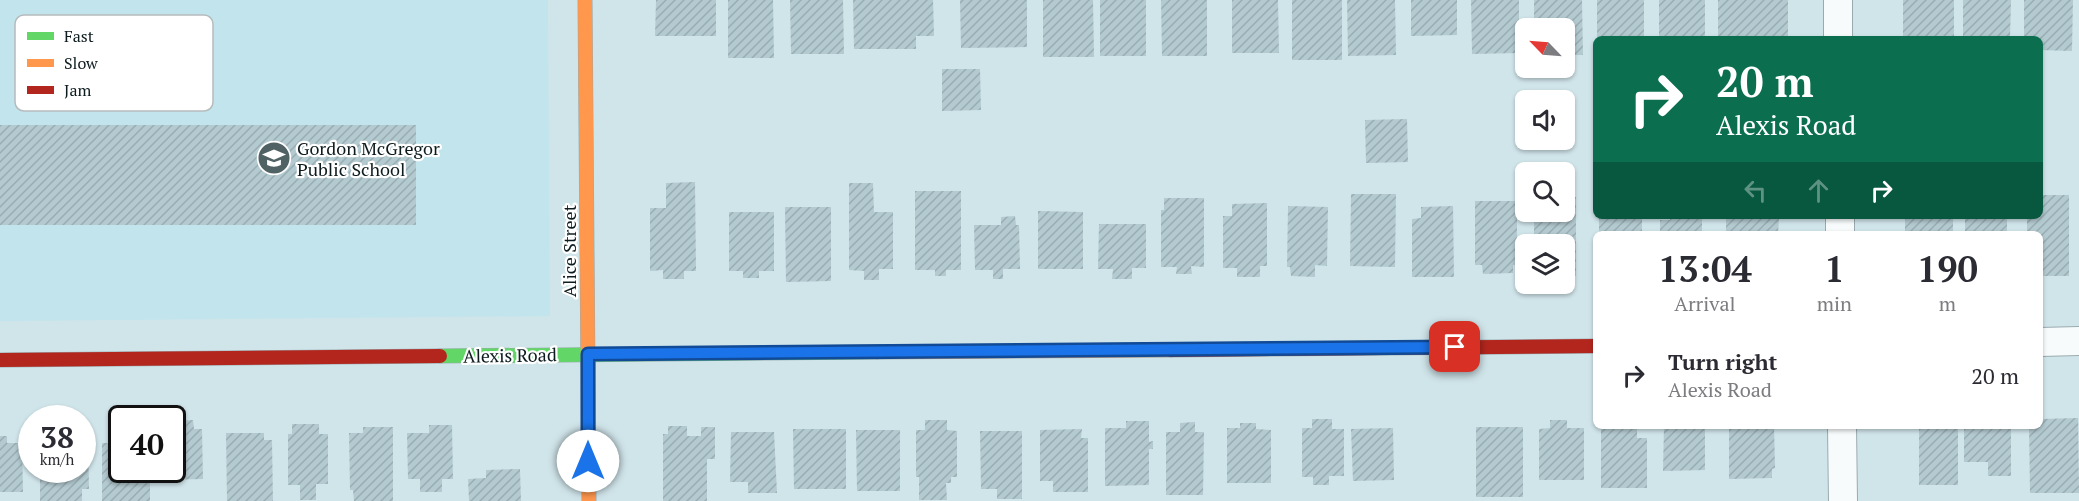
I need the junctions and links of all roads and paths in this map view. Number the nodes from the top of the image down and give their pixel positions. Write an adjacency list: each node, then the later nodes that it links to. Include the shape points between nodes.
1 (585, 0): 7 (street, Alice Street)
2 (1838, 0): 3 (street)
3 (1838, 36)
4 (2079, 341): 5 (street)
5 (2043, 342)
6 (1593, 346): 7 (street, Alexis Road)
7 (588, 354): 8 (street, Alexis Road); 10 (street, Alice Street)
8 (0, 360)
9 (1842, 429): 11 (street)
10 (589, 501)
11 (1843, 501)

